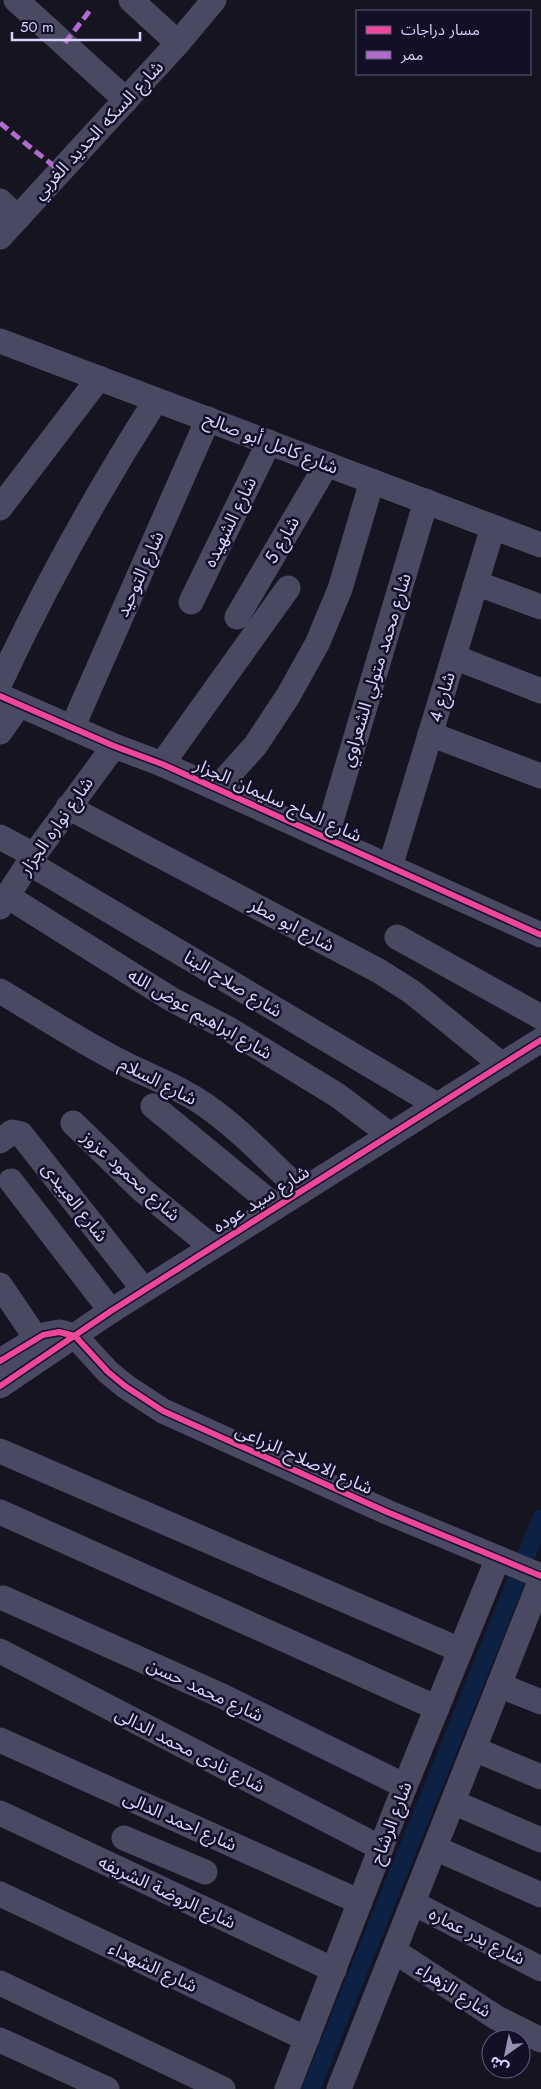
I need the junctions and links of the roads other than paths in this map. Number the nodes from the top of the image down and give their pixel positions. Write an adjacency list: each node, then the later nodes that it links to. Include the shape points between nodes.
1 (16, 0): 5 (street)
2 (131, 0): 4 (street)
3 (214, 0): 4 (street, شارع السكه الحديد الغربي)
4 (178, 43): 5 (street, شارع السكه الحديد الغربي)
5 (126, 100): 7 (street, شارع السكه الحديد الغربي)
6 (0, 201): 7 (street)
7 (18, 218): 8 (street, شارع السكه الحديد الغربي)
8 (0, 237)
9 (0, 340): 10 (street, شارع كامل أبو صالح)
10 (99, 378): 11 (street, شارع كامل أبو صالح); 15 (street)
11 (156, 400): 12 (street, شارع كامل أبو صالح); 27 (street, via 69,544)
12 (208, 419): 13 (street, شارع كامل أبو صالح); 30 (street, شارع التوحيد)
13 (269, 442): 14 (street, شارع كامل أبو صالح); 23 (street, شارع الشهيده)
14 (327, 464): 16 (street, شارع كامل أبو صالح); 25 (street, شارع 5)
15 (9, 478): 18 (street)
16 (372, 481): 17 (street, شارع كامل أبو صالح); 36 (street, via 340,588 317,644 260,737)
17 (426, 502): 19 (street, شارع كامل أبو صالح); 39 (street, شارع محمد متولي الشعراوي)
18 (0, 508)
19 (493, 527): 20 (street, شارع كامل أبو صالح); 21 (street, شارع 4)
20 (541, 545)
21 (476, 583): 24 (street); 26 (street, شارع 4)
22 (288, 588): 34 (street)
23 (191, 602)
24 (541, 607)
25 (238, 617)
26 (454, 657): 28 (street); 32 (street, شارع 4)
27 (0, 683)
28 (541, 691)
29 (9, 700): 30 (street, شارع الحاج سليمان الجزار); 31 (street)
30 (72, 728): 33 (street, شارع الحاج سليمان الجزار)
31 (0, 732)
32 (430, 734): 35 (street); 41 (street, شارع 4)
33 (114, 746): 34 (street, شارع الحاج سليمان الجزار); 37 (street, شارع نواره الجزار)
34 (162, 764): 36 (street, شارع الحاج سليمان الجزار)
35 (541, 776)
36 (217, 788): 39 (street, شارع الحاج سليمان الجزار)
37 (68, 808): 40 (street, شارع نواره الجزار); 48 (street, شارع ابو مطر, via 379,971 412,992)
38 (0, 837): 40 (street, شارع صلاح البنا)
39 (326, 838): 41 (street, شارع الحاج سليمان الجزار)
40 (31, 859): 42 (street, شارع نواره الجزار); 49 (street, شارع صلاح البنا)
41 (390, 867): 43 (street, شارع الحاج سليمان الجزار)
42 (4, 902): 52 (street, شارع ابراهيم عوض الله, via 227,1028 337,1095)
43 (541, 935)
44 (397, 937): 46 (street)
45 (0, 991): 56 (street, شارع السلام, via 103,1052 164,1080 206,1105)
46 (541, 1017)
47 (541, 1040): 48 (street, شارع سيد عوده)
48 (502, 1064): 49 (street, شارع سيد عوده)
49 (437, 1105): 52 (street, شارع سيد عوده)
50 (153, 1106): 57 (street)
51 (73, 1123): 58 (street, شارع محمود عزوز, via 141,1189)
52 (390, 1135): 56 (street, شارع سيد عوده)
53 (0, 1141): 54 (street, شارع العبيدى, via 12,1132 19,1133)
54 (41, 1159): 55 (street); 60 (street, شارع العبيدى)
55 (6, 1185): 61 (street)
56 (301, 1191): 57 (street, شارع سيد عوده)
57 (276, 1207): 58 (street, شارع سيد عوده)
58 (212, 1247): 60 (street, شارع سيد عوده)
59 (0, 1285): 63 (street)
60 (144, 1290): 61 (street, شارع سيد عوده)
61 (111, 1311): 62 (street, شارع سيد عوده)
62 (75, 1336): 63 (street, via 59,1332); 65 (street, شارع سيد عوده); 68 (street, شارع الاصلاح الزراعى, via 120,1381 163,1410 387,1512)
63 (36, 1338): 64 (street)
64 (0, 1361)
65 (0, 1386)
66 (0, 1451): 72 (street)
67 (0, 1512): 76 (street)
68 (498, 1558): 69 (street, شارع الاصلاح الزراعى); 72 (street, شارع الرشاح)
69 (541, 1578): 71 (street)
70 (3, 1598): 80 (street, شارع محمد حسن, via 222,1696)
71 (534, 1618): 74 (street)
72 (460, 1650): 76 (street, شارع الرشاح)
73 (0, 1651): 86 (street, شارع نادى محمد الدالى)
74 (499, 1685): 75 (street); 78 (street)
75 (541, 1702)
76 (437, 1708): 80 (street, شارع الرشاح)
77 (0, 1740): 84 (street, شارع احمد الدالى)
78 (474, 1749): 79 (street); 81 (street)
79 (541, 1777)
80 (405, 1786): 86 (street, شارع الرشاح)
81 (453, 1802): 85 (street); 87 (street)
82 (0, 1813): 92 (street, شارع الروضة الشريفه)
83 (124, 1838): 88 (street)
84 (222, 1839): 88 (street); 91 (street, شارع احمد الدالى)
85 (541, 1840)
86 (381, 1848): 91 (street, شارع الرشاح)
87 (435, 1848): 90 (street); 93 (street)
88 (205, 1872): 92 (street)
89 (0, 1894): 99 (street, شارع الشهداء)
90 (541, 1895)
91 (360, 1902): 96 (street, شارع الرشاح)
92 (190, 1903): 96 (street, شارع الروضة الشريفه)
93 (413, 1903): 94 (street); 95 (street, شارع بدر عماره)
94 (394, 1951): 100 (street, شارع الزهراء, via 497,2018); 101 (street)
95 (541, 1969)
96 (334, 1970): 99 (street, شارع الرشاح)
97 (0, 1983): 103 (street)
98 (0, 2040): 102 (street)
99 (306, 2040): 104 (street, شارع الرشاح)
100 (541, 2040)
101 (347, 2086)
102 (107, 2089)
103 (223, 2089)
104 (287, 2089)

